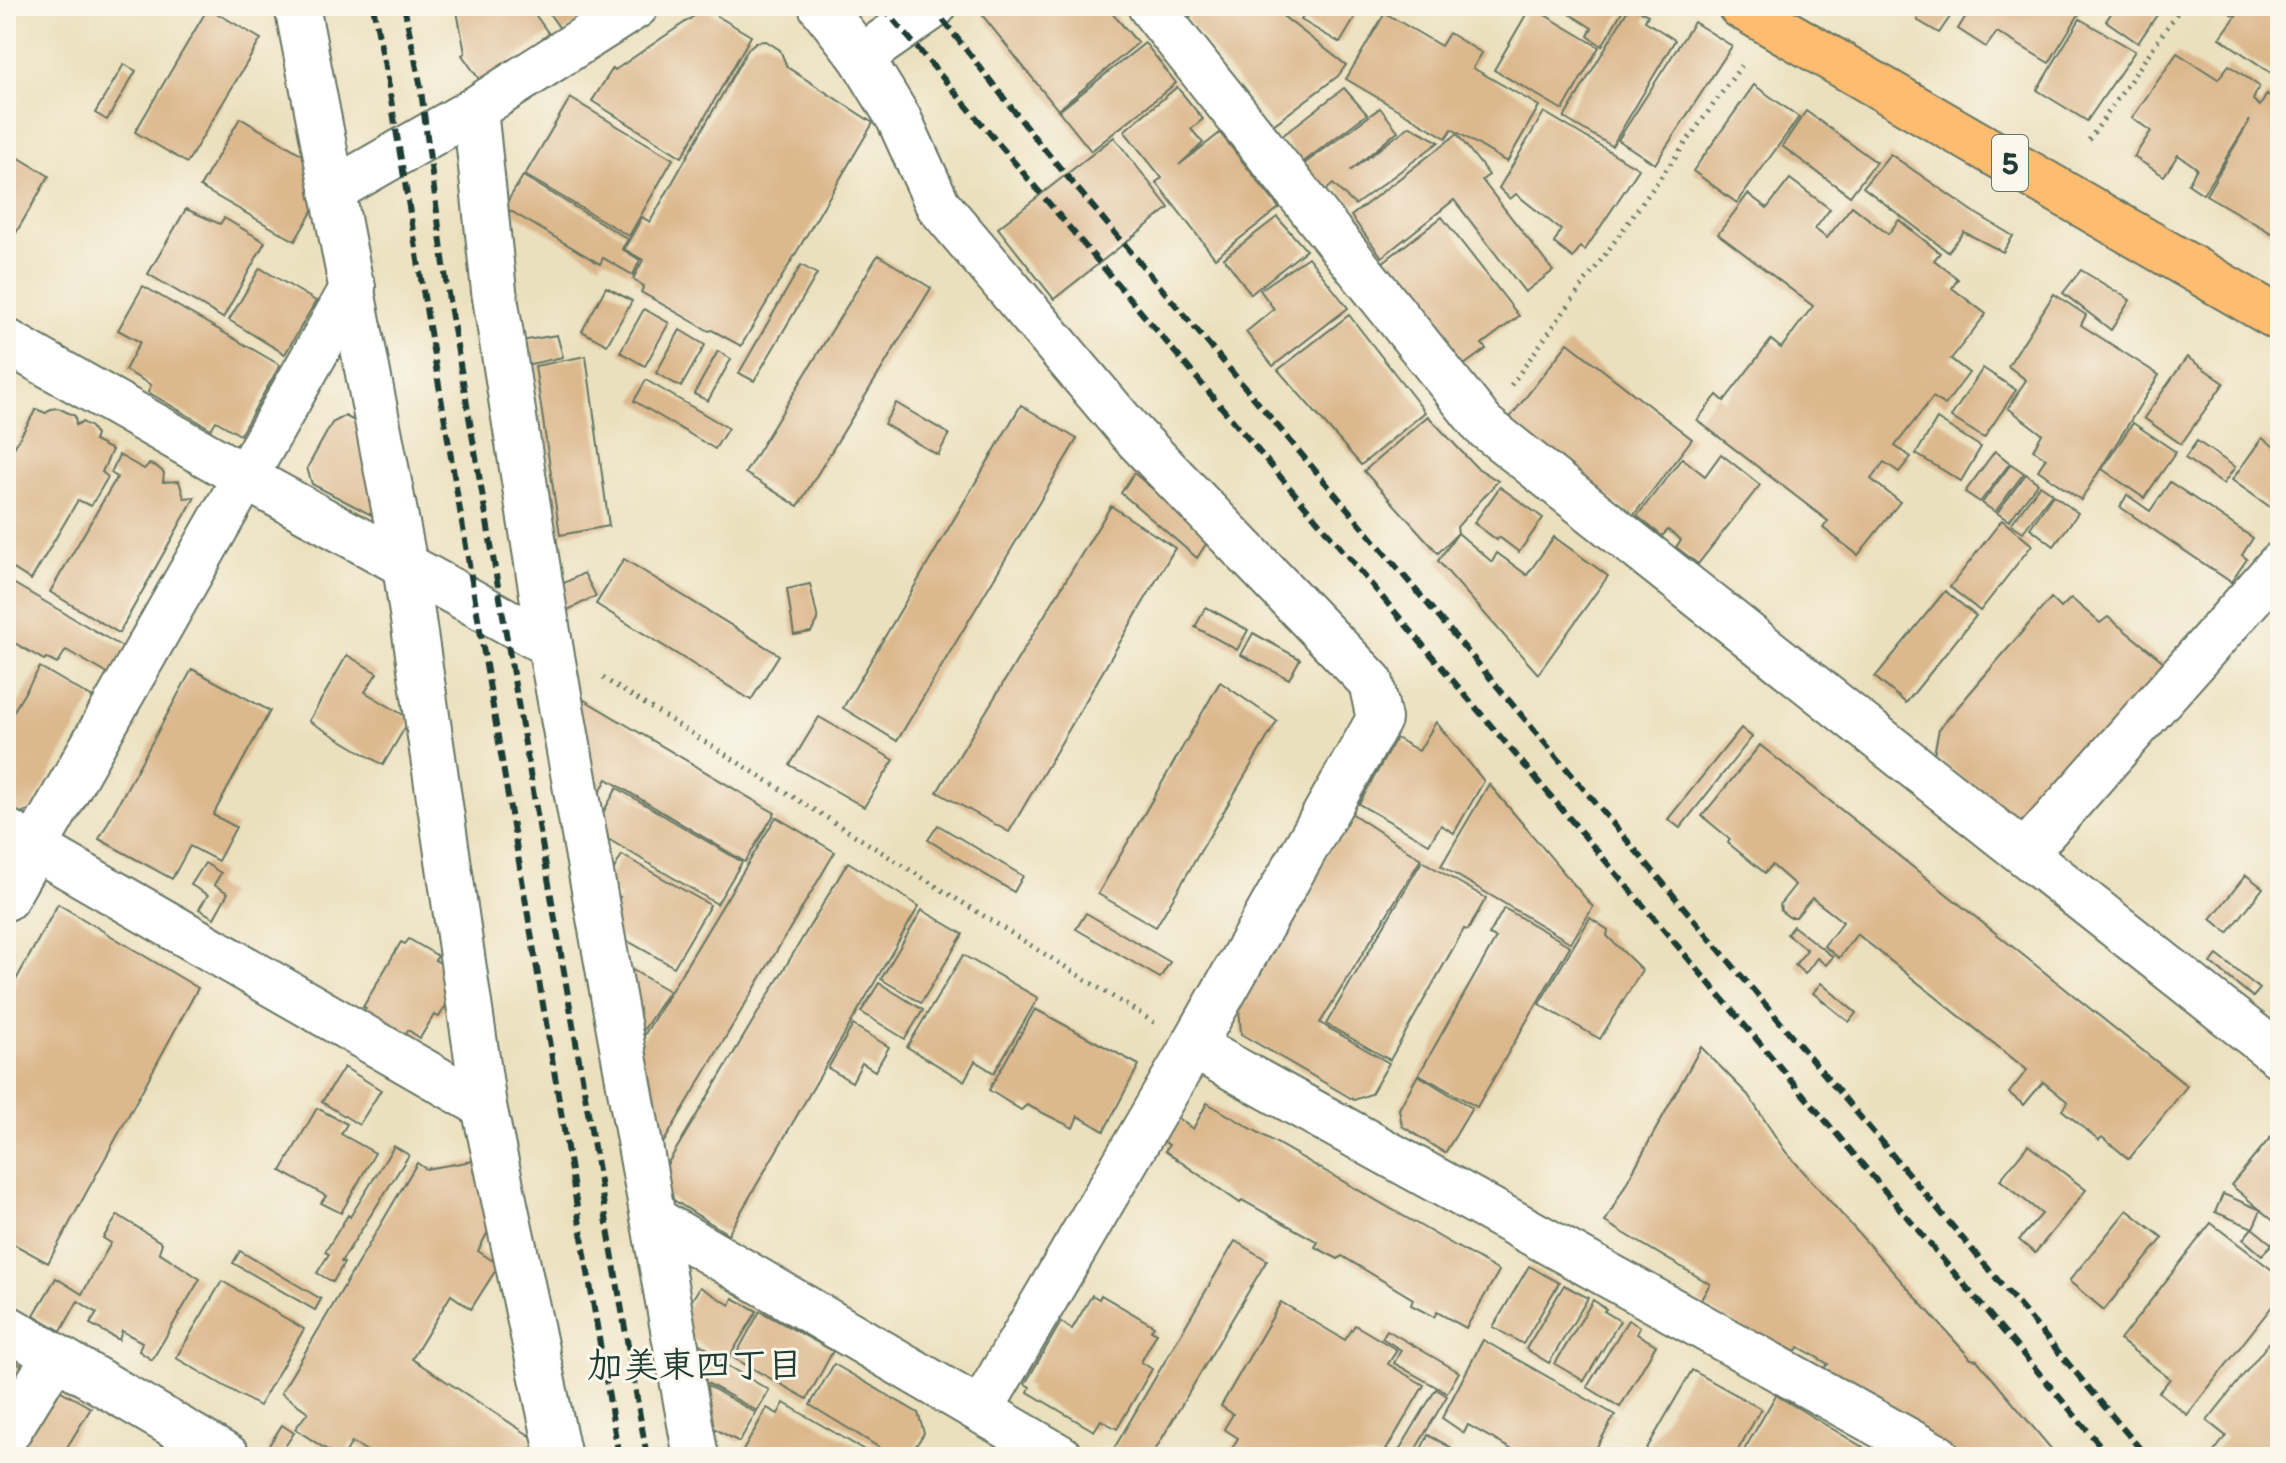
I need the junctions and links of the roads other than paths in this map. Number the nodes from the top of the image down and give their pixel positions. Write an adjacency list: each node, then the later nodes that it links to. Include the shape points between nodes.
1 (636, 6): 8 (street)
2 (821, 6): 7 (street)
3 (934, 6): 7 (street)
4 (1150, 6): 18 (street, via 1483,425)
5 (294, 8): 9 (street)
6 (1755, 15): 11 (main road, 5)
7 (861, 57): 20 (street, via 899,119 938,205 1131,433 1371,682 1379,719)
8 (475, 109): 9 (street); 16 (street, via 494,291)
9 (332, 191): 10 (street)
10 (353, 287): 13 (street); 15 (street)
11 (2280, 319)
12 (6, 341): 13 (street)
13 (245, 477): 15 (street); 17 (street)
14 (2280, 564): 18 (street)
15 (405, 565): 16 (street); 22 (street)
16 (550, 645): 23 (street)
17 (20, 839): 19 (street); 22 (street)
18 (2025, 853): 21 (street)
19 (6, 898)
20 (1193, 1046): 26 (street); 32 (street)
21 (2280, 1056)
22 (484, 1106): 29 (street)
23 (655, 1220): 26 (street); 30 (street)
24 (6, 1327): 25 (street)
25 (55, 1356): 27 (street); 28 (street)
26 (981, 1409): 31 (street)
27 (6, 1435)
28 (228, 1457)
29 (559, 1457)
30 (696, 1457)
31 (1060, 1457)
32 (1938, 1457)

